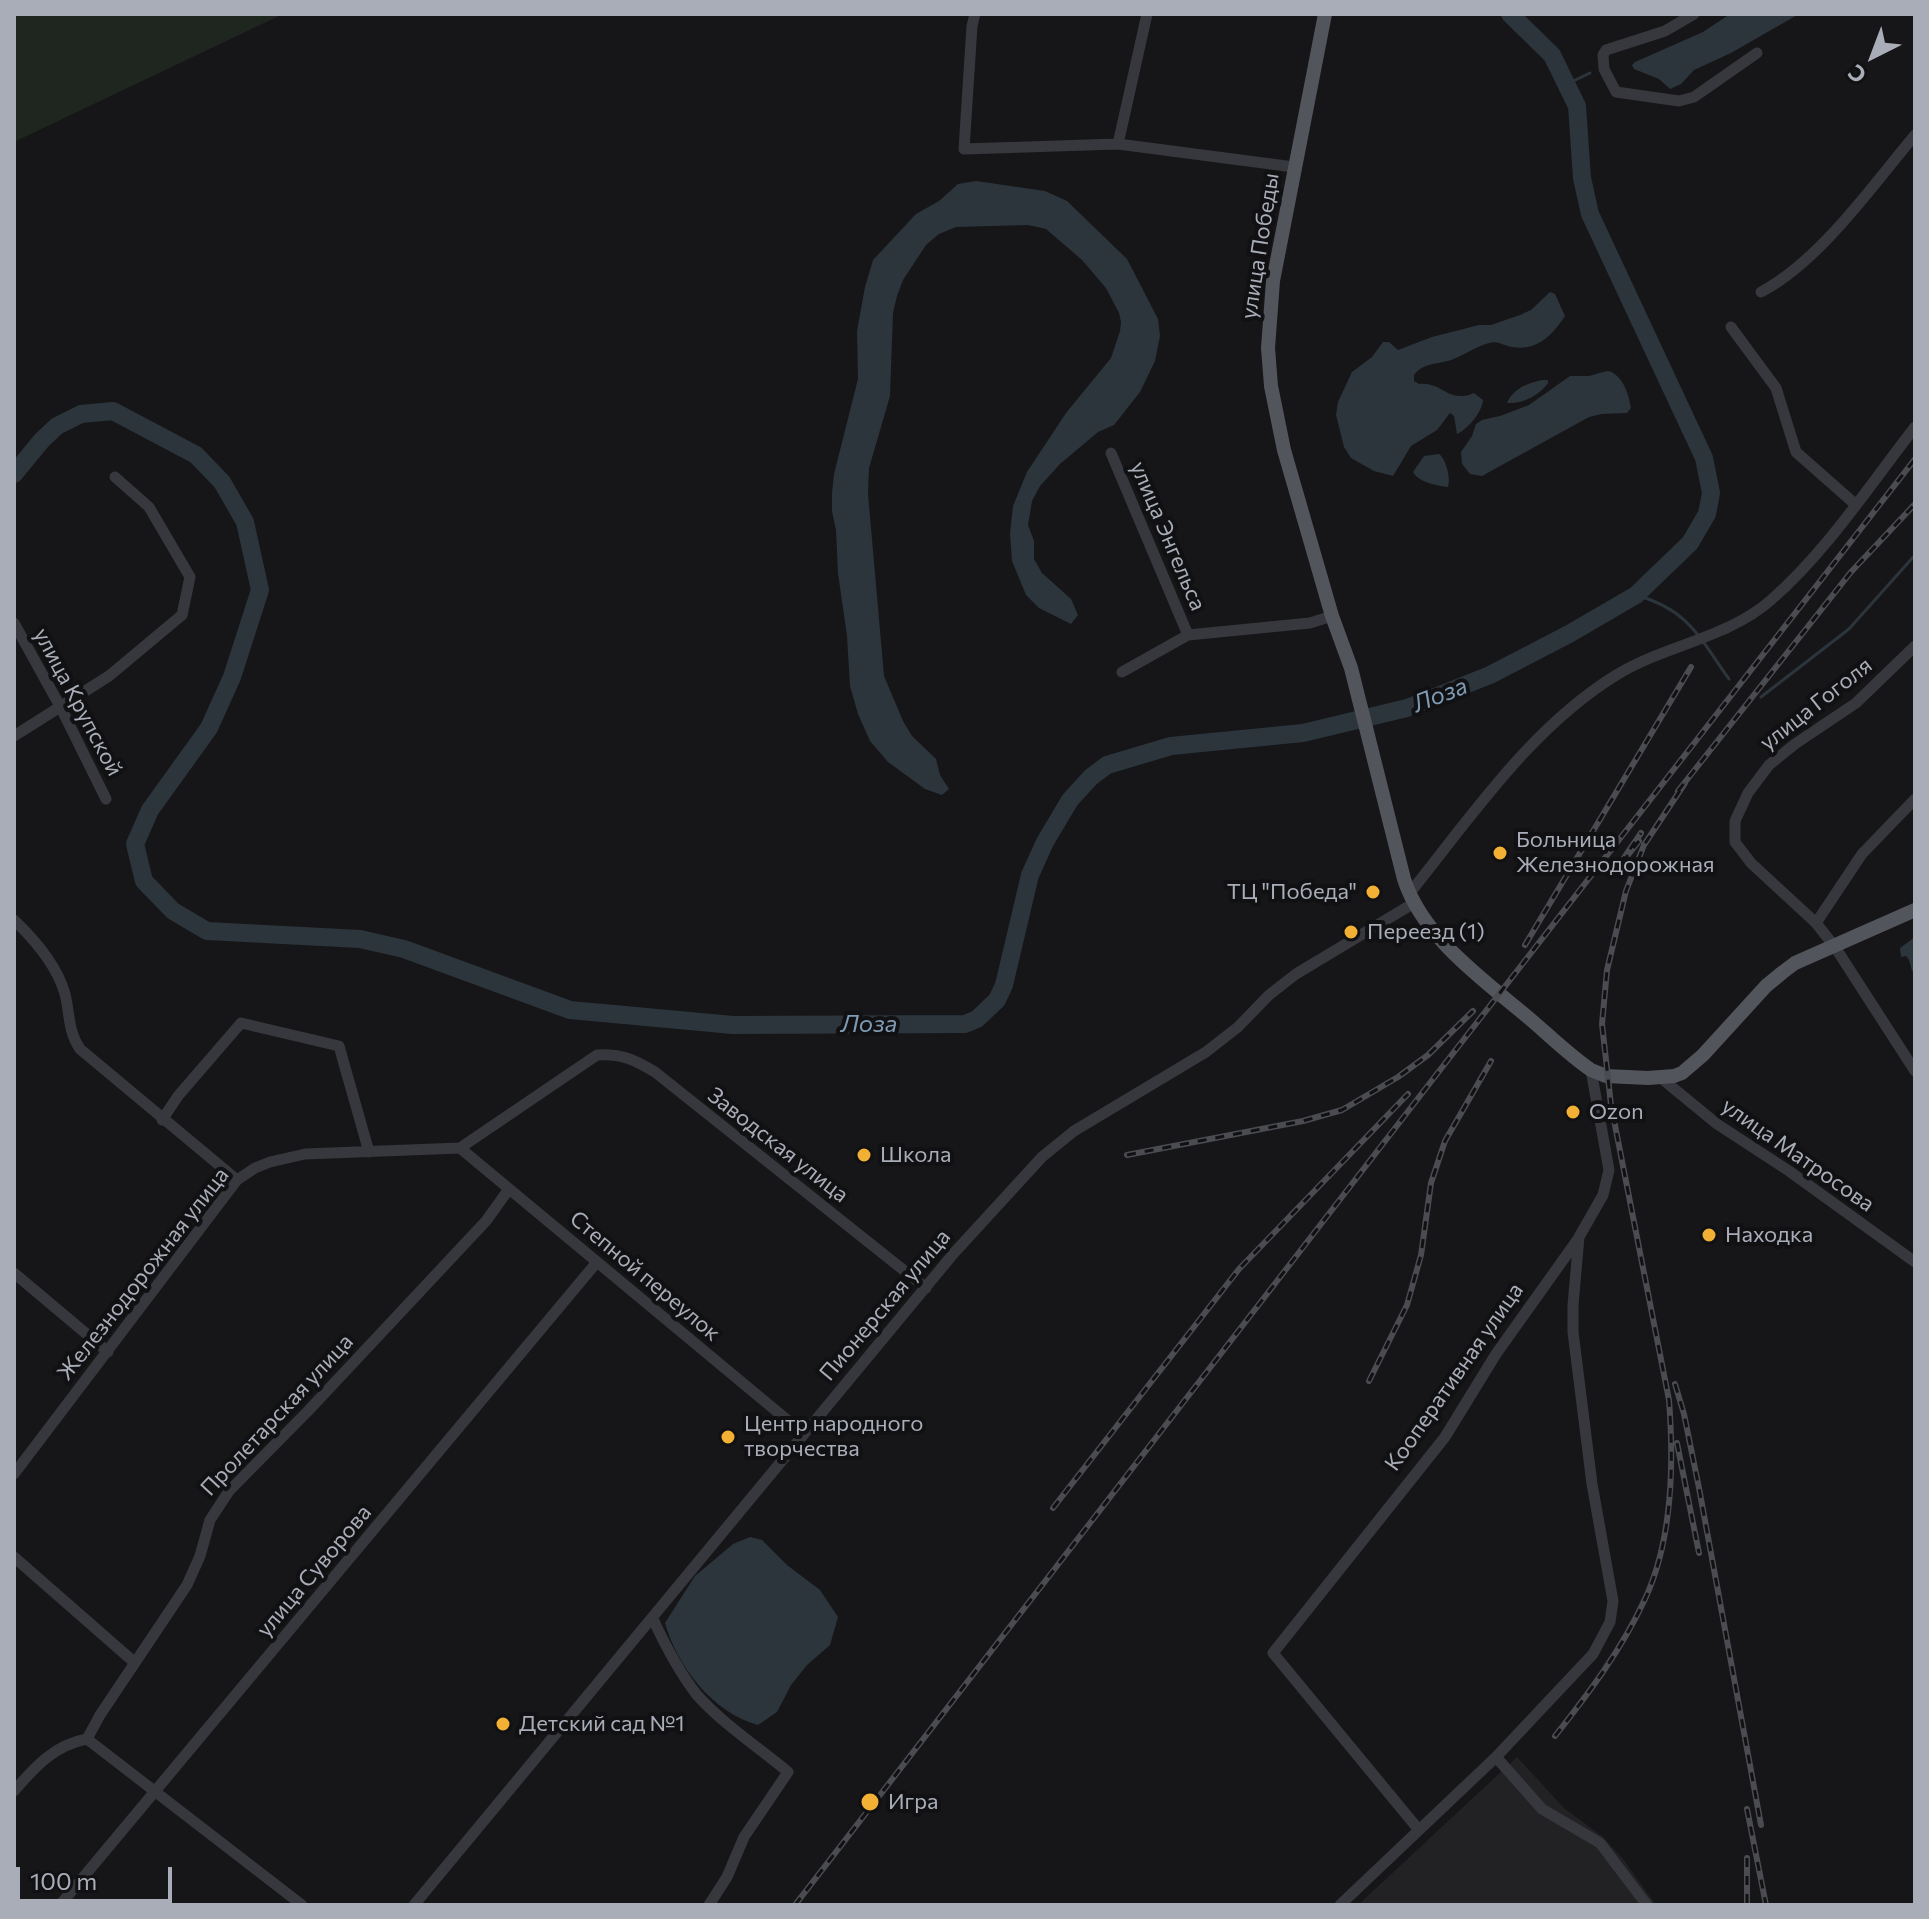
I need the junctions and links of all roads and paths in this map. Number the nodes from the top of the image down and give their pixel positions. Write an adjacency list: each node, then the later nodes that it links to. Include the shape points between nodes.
1 (975, 14): 7 (street, via 964,149)
2 (1147, 14): 7 (street)
3 (1325, 14): 8 (main road, улица Победы)
4 (1694, 14): 5 (street, via 1665,31 1606,50 1604,69 1616,92 1679,101 1694,97)
5 (1757, 53)
6 (1915, 135): 9 (street, via 1819,247 1780,283)
7 (1118, 144): 8 (street)
8 (1294, 167): 15 (main road, улица Победы, via 1269,314 1271,386)
9 (1761, 292)
10 (1731, 327): 14 (street, via 1776,388 1796,452)
11 (1915, 427): 14 (street, Пионерская улица)
12 (1111, 453): 17 (street, улица Энгельса)
13 (115, 477): 20 (street, via 149,507 190,577 182,615)
14 (1855, 504): 24 (street, Пионерская улица, via 1810,562 1754,614 1618,674 1560,718 1524,755)
15 (1332, 616): 17 (street, via 1310,623); 24 (main road, улица Победы, via 1351,668)
16 (14, 623): 20 (street, улица Крупской)
17 (1188, 635): 19 (street)
18 (1915, 646): 27 (street, улица Гоголя, via 1856,703 1769,765 1735,821 1735,842 1751,863)
19 (1122, 672)
20 (61, 708): 21 (street); 22 (street, улица Крупской)
21 (14, 736)
22 (106, 799)
23 (1915, 799): 27 (street, via 1862,854)
24 (1411, 898): 29 (main road, via 1463,960); 41 (street, Пионерская улица, via 1296,974 1206,1052 1074,1131 1010,1190)
25 (1915, 910): 28 (main road)
26 (14, 920): 32 (street, via 56,973 71,1036 80,1049)
27 (1816, 923): 28 (street)
28 (1835, 947): 30 (street); 31 (main road, via 1783,972 1692,1065)
29 (1591, 1070): 31 (main road, via 1606,1076); 37 (street, Кооперативная улица, via 1609,1170 1603,1195)
30 (1915, 1071)
31 (1661, 1078): 39 (street, улица Матросова, via 1717,1124)
32 (162, 1120): 34 (street, via 241,1023 339,1046); 35 (street)
33 (460, 1148): 34 (street, Железнодорожная улица); 36 (street, Степной переулок); 41 (street, Заводская улица, via 597,1055 634,1059)
34 (369, 1152): 35 (street, Железнодорожная улица, via 305,1154 263,1165)
35 (237, 1180): 42 (street, Железнодорожная улица)
36 (509, 1189): 38 (street, Степной переулок); 47 (street, Пролетарская улица, via 465,1244 229,1491 210,1520 187,1585)
37 (1579, 1237): 49 (street, via 1573,1332 1612,1612 1593,1654); 52 (street, Кооперативная улица, via 1445,1437 1273,1653)
38 (597, 1262): 43 (street, Степной переулок); 51 (street, улица Суворова)
39 (1915, 1262)
40 (14, 1273): 42 (street)
41 (926, 1288): 43 (street, Пионерская улица)
42 (108, 1352): 44 (street, Железнодорожная улица)
43 (804, 1434): 46 (street, Пионерская улица)
44 (14, 1474)
45 (14, 1557): 47 (street)
46 (653, 1619): 55 (street, Пионерская улица); 56 (street, via 696,1693 788,1772 744,1837)
47 (134, 1662): 48 (street, Пролетарская улица)
48 (87, 1739): 50 (street, via 48,1755); 51 (street)
49 (1496, 1757): 52 (street); 58 (street, via 1542,1809 1600,1843)
50 (14, 1791)
51 (156, 1792): 53 (street, улица Суворова); 54 (street)
52 (1419, 1830): 57 (street)
53 (60, 1905)
54 (302, 1905)
55 (414, 1905)
56 (709, 1905)
57 (1340, 1905)
58 (1647, 1905)

